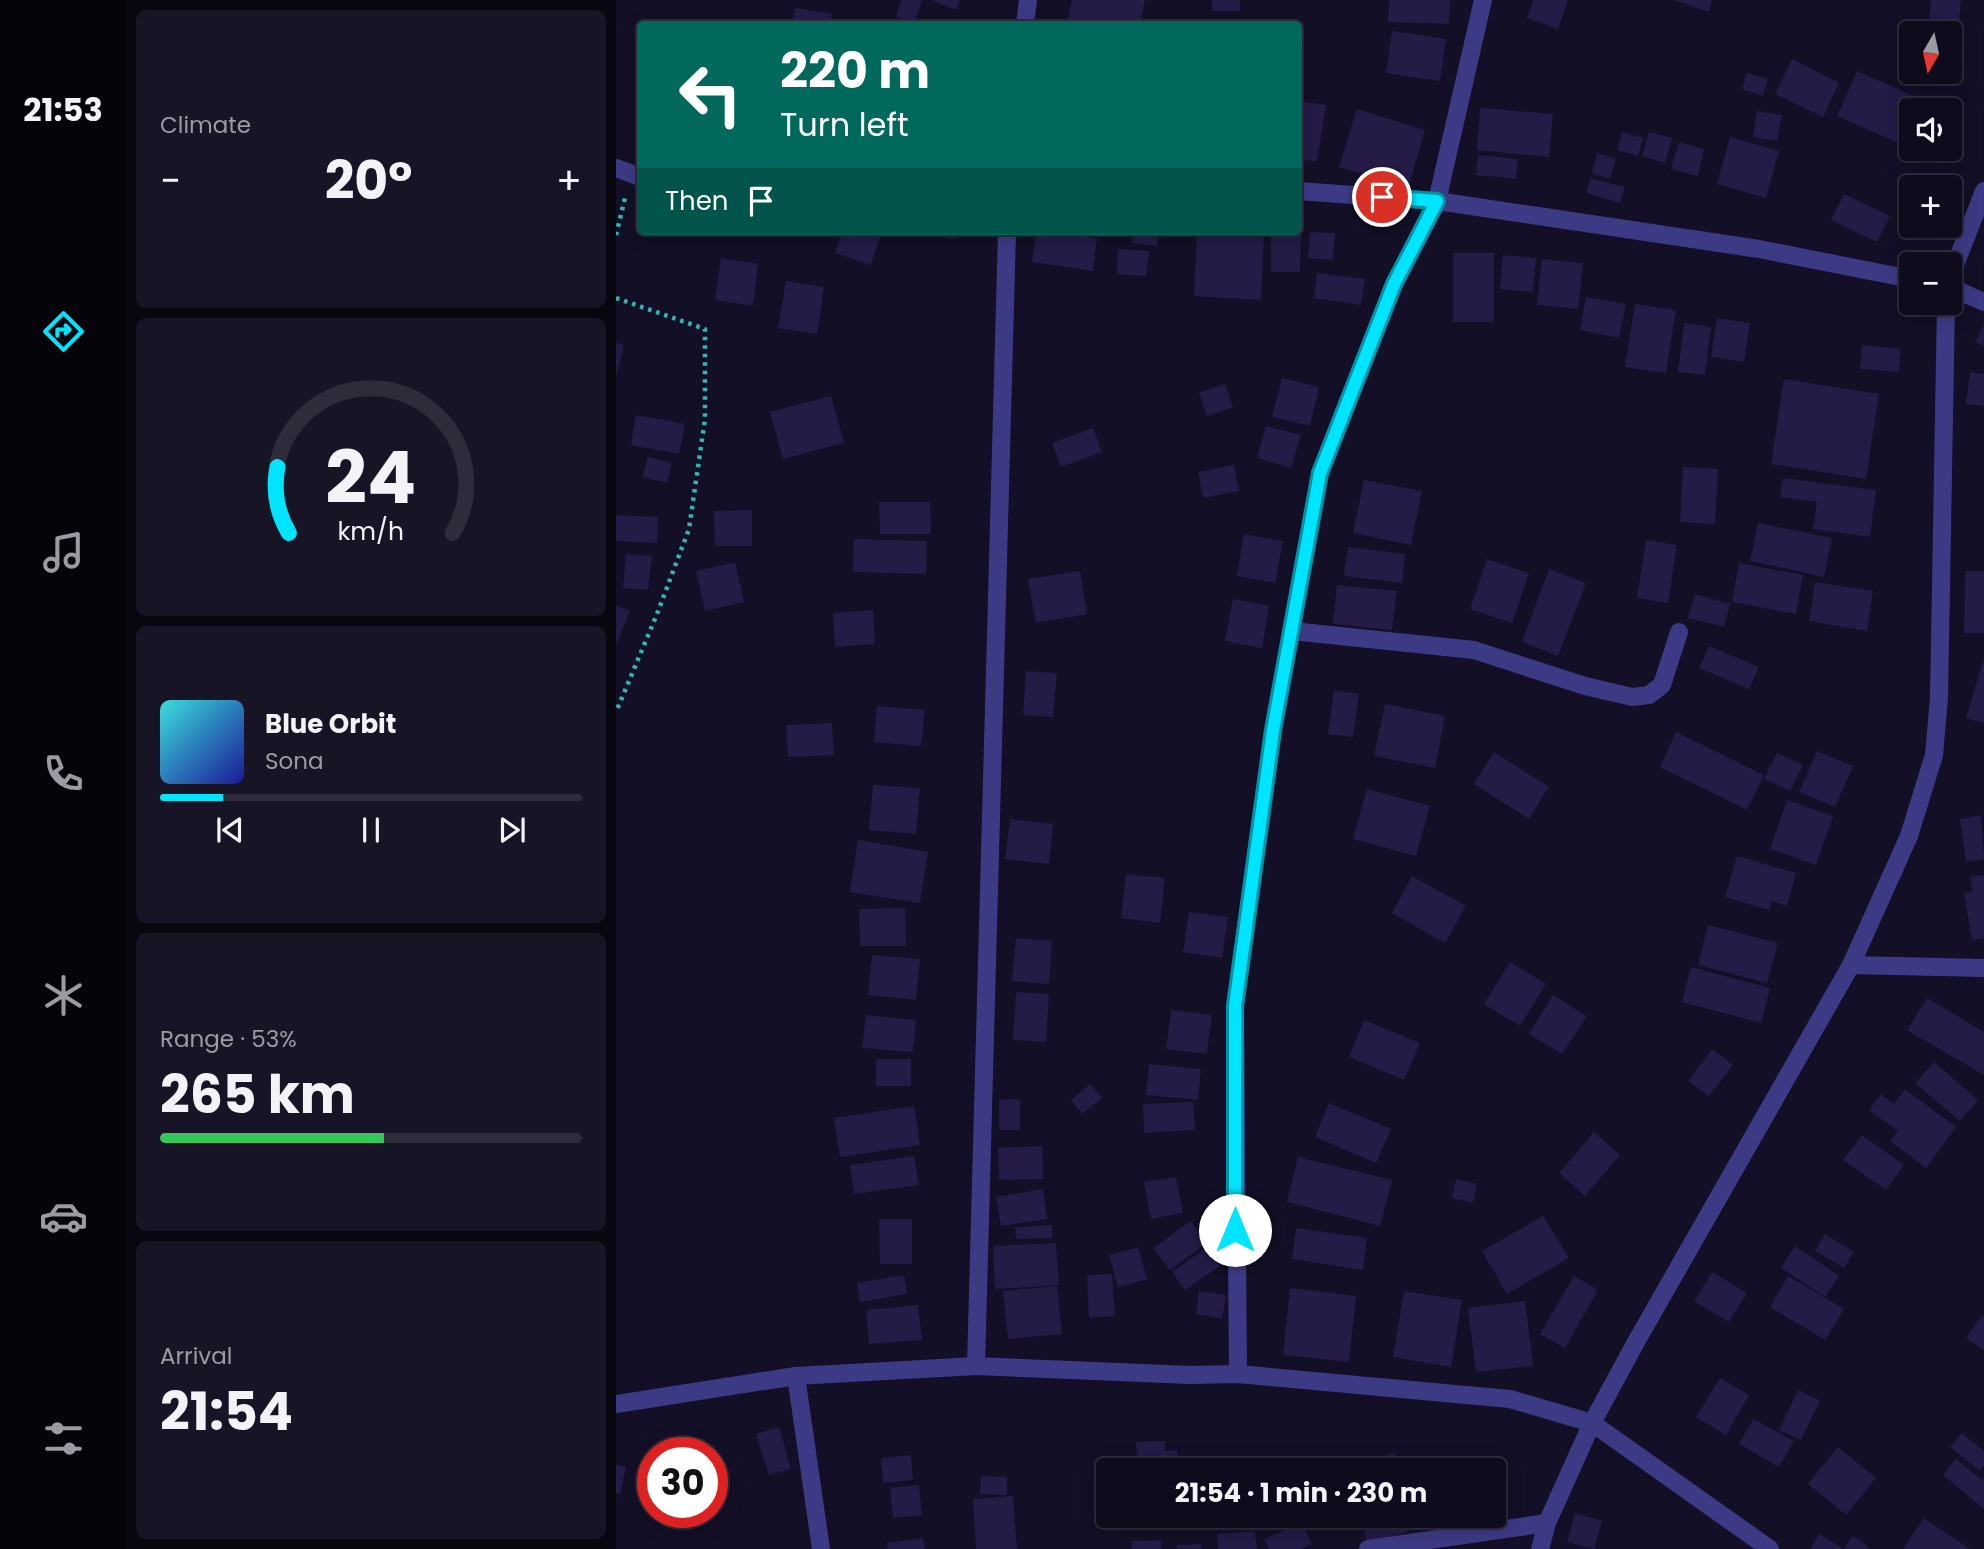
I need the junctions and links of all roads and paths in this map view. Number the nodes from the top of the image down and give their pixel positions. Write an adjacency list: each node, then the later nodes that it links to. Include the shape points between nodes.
1 (1028, 0): 3 (street)
2 (1483, 0): 7 (street)
3 (1025, 21)
4 (629, 173): 8 (path)
5 (1302, 191): 7 (street)
6 (1984, 191): 10 (street)
7 (1437, 201): 11 (street, via 1759,249); 16 (street, via 1394,284 1320,473)
8 (616, 235)
9 (1007, 235): 21 (street)
10 (1960, 252)
11 (1899, 277)
12 (1962, 292): 14 (street)
13 (616, 298): 18 (path, via 705,329 705,419 689,529)
14 (1984, 302)
15 (1946, 315): 19 (street, via 1934,755 1909,836)
16 (1292, 631): 17 (street, via 1474,650 1632,697 1649,695 1662,685); 22 (street, via 1273,730 1235,1006)
17 (1678, 632)
18 (616, 712)
19 (1851, 965): 20 (street); 25 (street)
20 (1984, 968)
21 (976, 1366): 22 (street); 23 (street)
22 (1238, 1374): 25 (street, via 1510,1399)
23 (796, 1376): 24 (street); 27 (street)
24 (616, 1404)
25 (1592, 1423): 26 (street); 30 (street)
26 (1548, 1522): 28 (street); 29 (street)
27 (821, 1549)
28 (1368, 1549)
29 (1540, 1549)
30 (1770, 1549)

